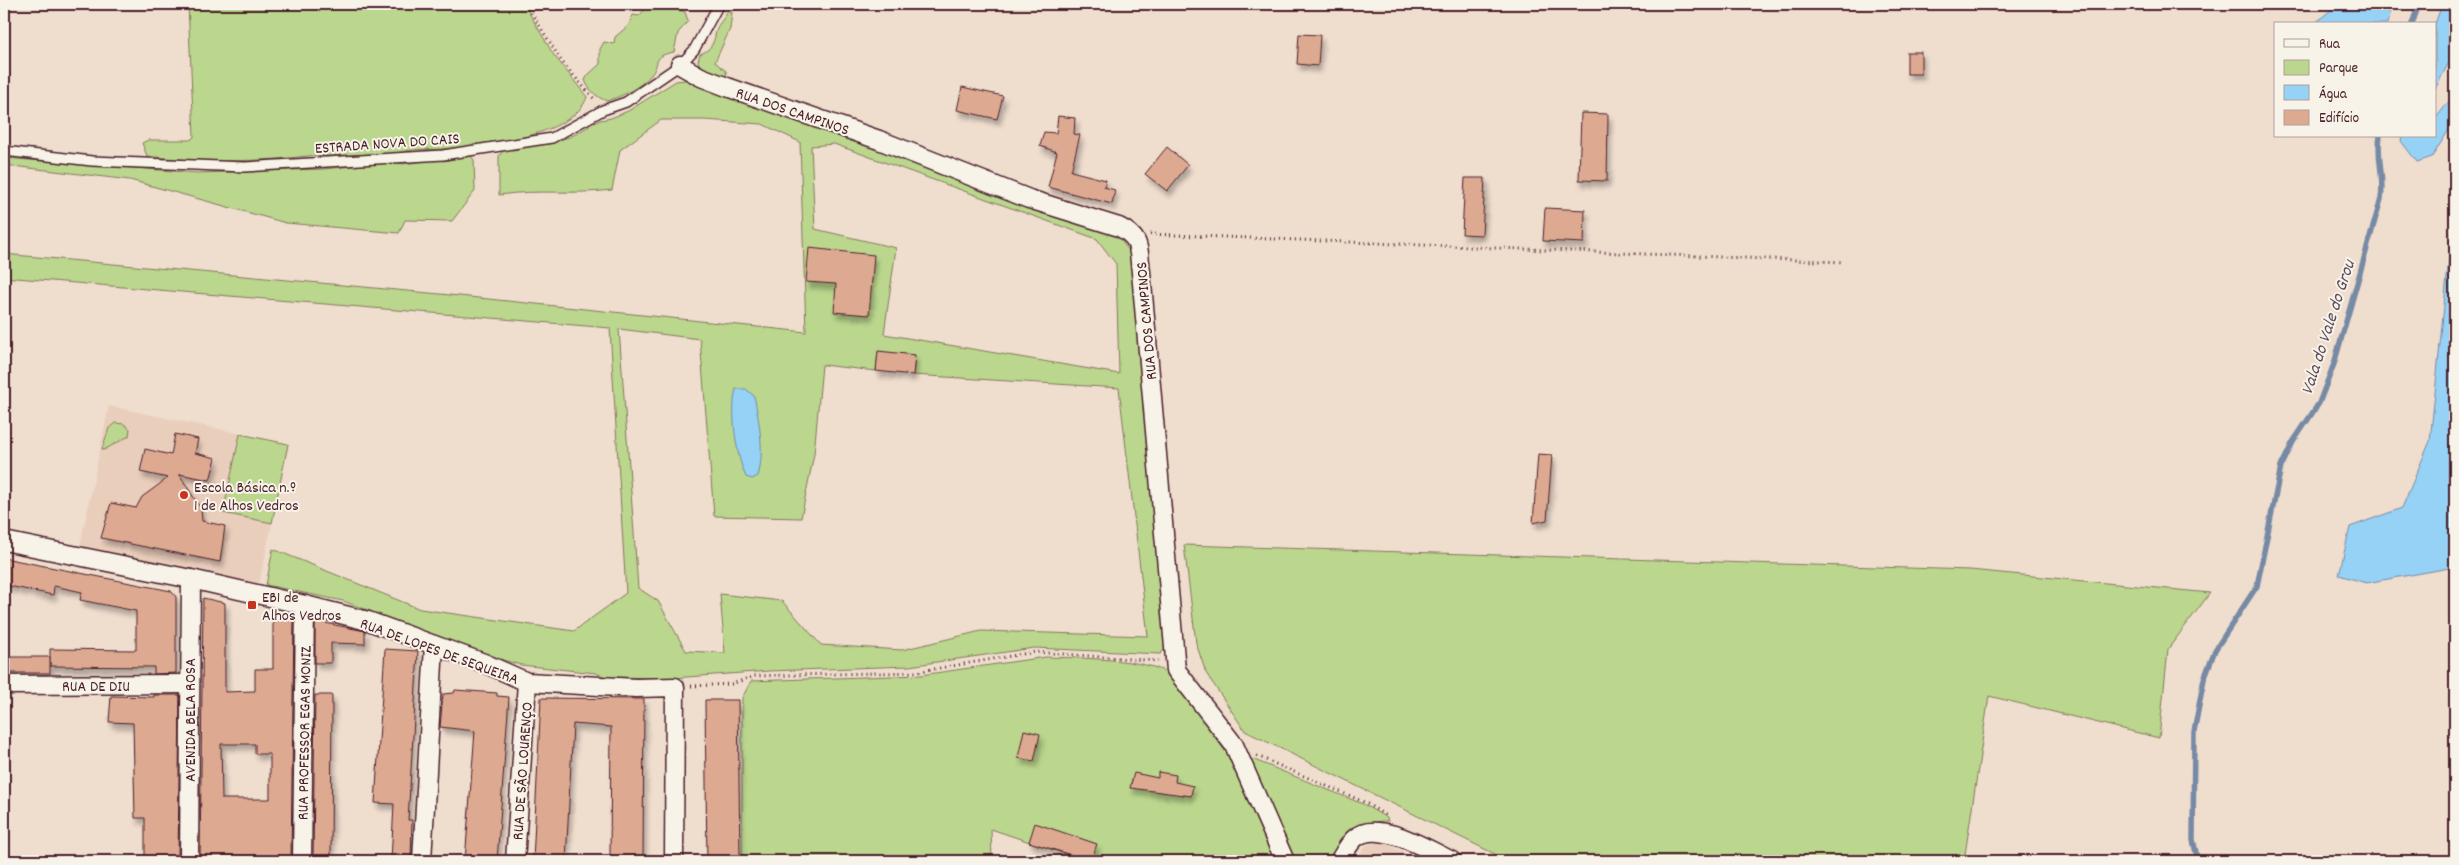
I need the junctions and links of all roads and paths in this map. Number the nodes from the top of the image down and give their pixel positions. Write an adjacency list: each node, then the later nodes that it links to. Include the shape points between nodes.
1 (526, 4): 4 (path, via 562,62)
2 (719, 4): 3 (lane, ESTRADA NOVA DO CAIS, via 694,50)
3 (680, 65): 4 (lane, ESTRADA NOVA DO CAIS, via 626,102); 6 (street, RUA DOS CAMPINOS, via 727,87 879,140 1029,199)
4 (603, 110): 5 (lane, ESTRADA NOVA DO CAIS, via 552,138 443,156 245,167 92,161)
5 (4, 151)
6 (1132, 233): 7 (path); 12 (street, RUA DOS CAMPINOS, via 1138,243 1141,272)
7 (1844, 262)
8 (4, 541): 9 (street, RUA DE LOPES DE SEQUEIRA)
9 (191, 580): 10 (street, RUA DE LOPES DE SEQUEIRA); 14 (street, AVENIDA BELA ROSA)
10 (305, 605): 11 (street, RUA DE LOPES DE SEQUEIRA, via 368,621); 20 (street, RUA PROFESSOR EGAS MONIZ)
11 (434, 645): 13 (street, RUA DE LOPES DE SEQUEIRA); 21 (street)
12 (1175, 662): 16 (path, via 1035,652 916,672 754,676 732,684); 17 (street, RUA DOS CAMPINOS, via 1176,670)
13 (527, 682): 16 (street, RUA DE LOPES DE SEQUEIRA); 22 (street, RUA DE SÃO LOURENÇO)
14 (189, 684): 15 (street, RUA DE DIU); 19 (street, AVENIDA BELA ROSA)
15 (4, 685)
16 (675, 687): 23 (street)
17 (1234, 745): 18 (path, via 1364,802); 24 (street, RUA DOS CAMPINOS)
18 (1393, 820)
19 (189, 861)
20 (302, 861)
21 (422, 861)
22 (515, 861)
23 (674, 861)
24 (1285, 861)
25 (1339, 861): 26 (street, via 1356,837 1376,831 1398,835)
26 (1452, 861)

